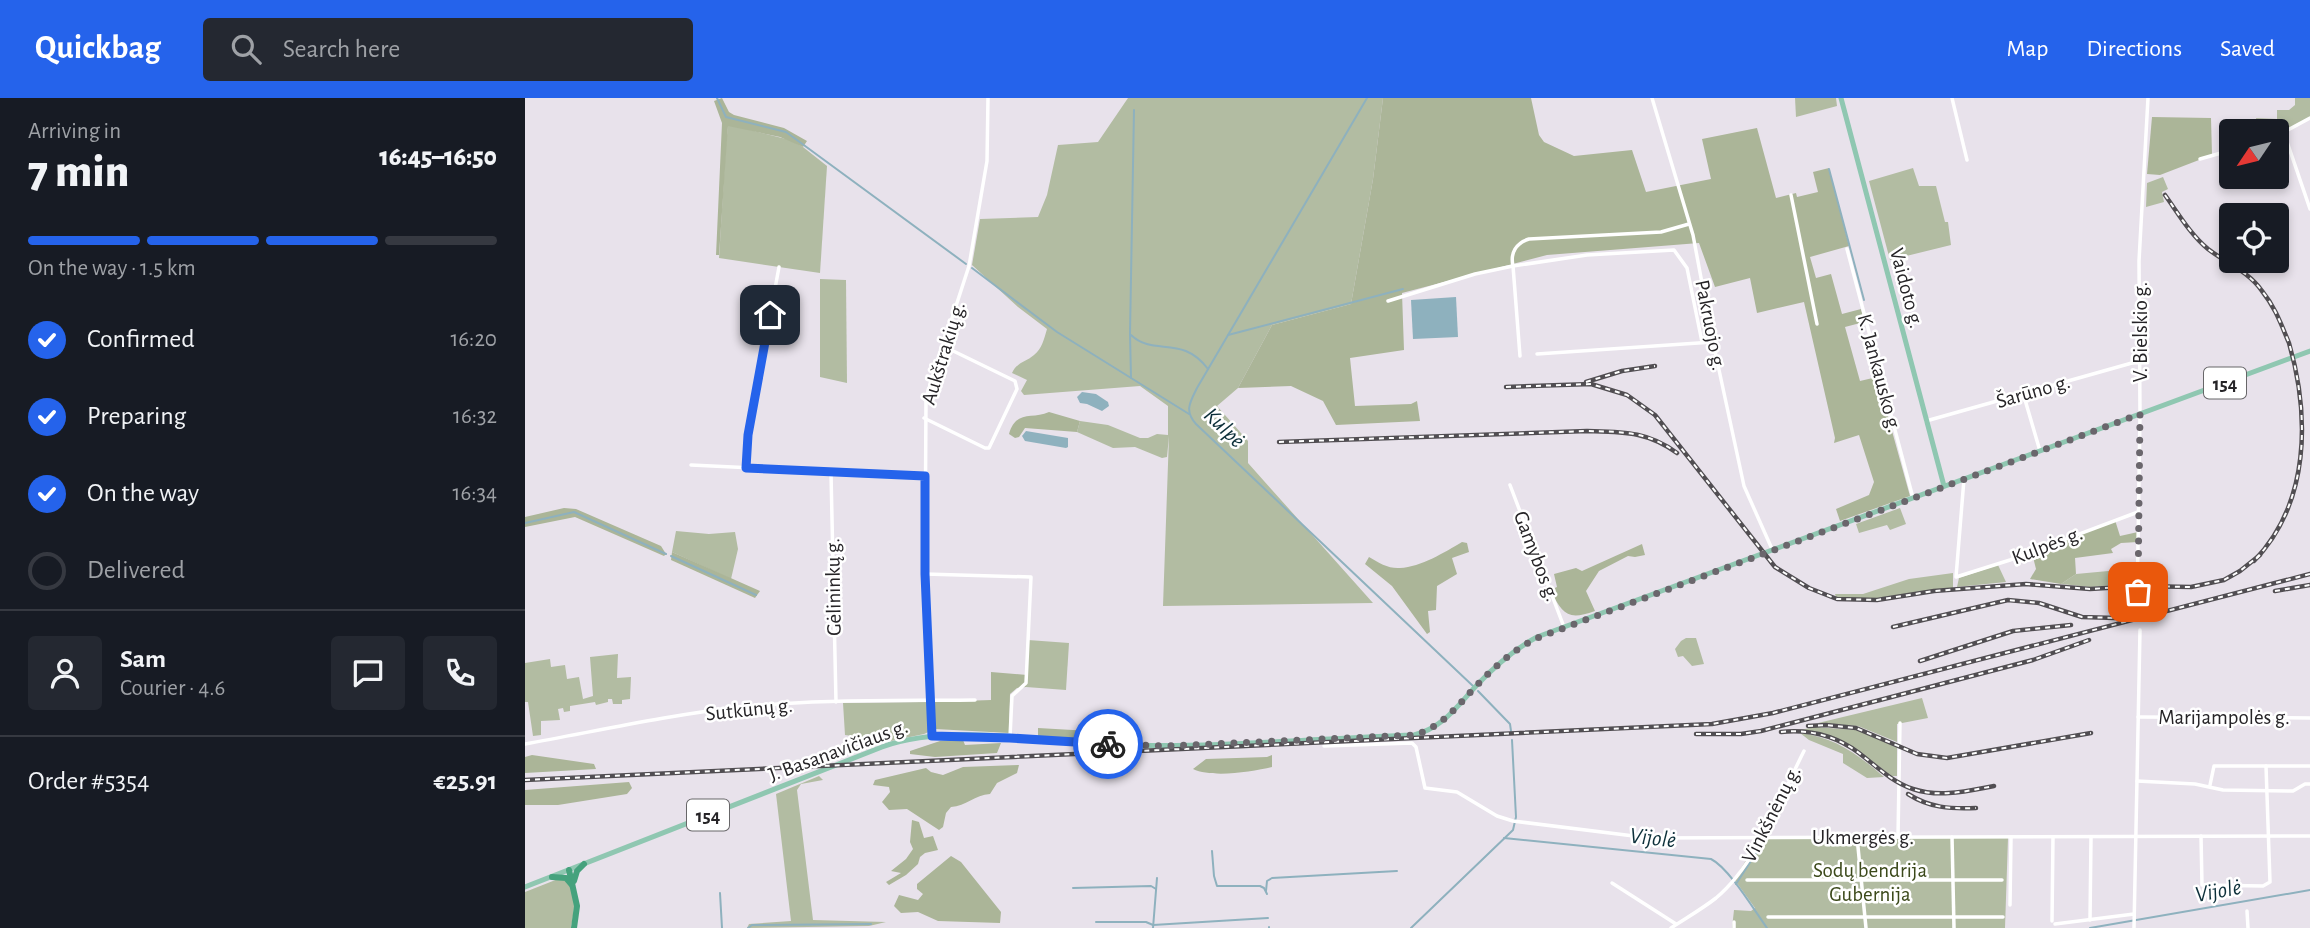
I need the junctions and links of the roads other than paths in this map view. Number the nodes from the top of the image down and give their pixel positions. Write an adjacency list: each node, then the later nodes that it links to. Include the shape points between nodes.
1 (988, 98): 22 (street, Aukštrakių g., via 987,161 974,243)
2 (1653, 98): 14 (street, Pakruojo g.)
3 (1841, 98): 30 (main road, Vaidoto g.)
4 (1952, 98): 11 (street)
5 (2148, 98): 26 (street, V. Bielskio g., via 2140,224)
6 (2310, 118): 7 (street)
7 (2289, 130)
8 (2289, 148): 13 (street)
9 (2219, 153): 10 (street)
10 (2200, 159)
11 (1967, 160)
12 (1791, 195): 19 (street)
13 (2310, 209)
14 (1690, 224): 16 (street, via 1661,232 1529,239 1514,251); 21 (street, Pakruojo g.)
15 (1847, 249): 39 (street, K. Jankausko g.)
16 (1513, 266): 18 (street); 20 (street, via 1575,256 1674,250 1688,268); 25 (street)
17 (779, 267): 33 (street)
18 (1388, 301)
19 (1817, 324)
20 (1702, 342): 21 (street); 24 (street)
21 (1713, 342): 41 (street, Pakruojo g., via 1744,486)
22 (943, 346): 29 (street, Aukštrakių g., via 929,385); 29 (street, via 1015,381 1017,389 989,448)
23 (2310, 351): 28 (main road, J. Basanavičiaus g. / 154)
24 (1537, 354)
25 (1520, 356)
26 (2139, 361): 27 (street, Šarūno g.); 28 (street, V. Bielskio g.)
27 (2023, 393): 30 (street, Šarūno g.); 31 (street)
28 (2140, 414): 31 (main road, J. Basanavičiaus g. / 154); 40 (street, V. Bielskio g.)
29 (924, 418): 35 (street, Aukštrakių g.)
30 (1926, 421): 38 (main road, Vaidoto g.)
31 (2039, 451): 36 (main road, J. Basanavičiaus g. / 154)
32 (691, 465): 33 (street)
33 (746, 468): 34 (street)
34 (831, 472): 35 (street); 48 (street, Gėlininkų g.)
35 (925, 476): 42 (street, Aukštrakių g.)
36 (1964, 479): 38 (main road, J. Basanavičiaus g. / 154); 40 (street, Kulpės g., via 1956,577)
37 (1510, 485): 44 (street, Gamybos g.)
38 (1944, 486): 39 (main road, J. Basanavičiaus g. / 154)
39 (1913, 498): 41 (main road, J. Basanavičiaus g. / 154)
40 (2139, 512): 43 (street, V. Bielskio g.)
41 (1772, 549): 44 (main road, J. Basanavičiaus g. / 154)
42 (925, 574): 46 (street, Aukštrakių g.); 54 (street, via 1031,577 1026,683 1012,696)
43 (2137, 608)
44 (1564, 627): 56 (main road, J. Basanavičiaus g. / 154, via 1522,646 1427,732)
45 (2140, 630): 49 (street)
46 (932, 700): 47 (street, Sutkūnų g.); 48 (street, Sutkūnų g.); 53 (street, Aukštrakių g.)
47 (975, 700)
48 (836, 702): 55 (street, Sutkūnų g., via 720,710)
49 (2138, 717): 50 (street, Marijampolės g.); 61 (street)
50 (2310, 718)
51 (1900, 723): 66 (street)
52 (1126, 733): 56 (street)
53 (932, 736): 54 (main road, J. Basanavičiaus g. / 154); 76 (main road, J. Basanavičiaus g. / 154, via 897,741)
54 (1010, 738): 56 (main road, J. Basanavičiaus g. / 154)
55 (525, 744)
56 (1124, 746)
57 (1324, 746): 74 (street, Ukmergės g., via 1412,743 1425,788 1457,792 1497,816 1515,821 1650,838)
58 (1804, 751): 74 (street, Vinkšnėnų g.)
59 (2266, 766): 60 (street); 63 (street, via 2214,765); 64 (street)
60 (2310, 766)
61 (2137, 781): 63 (street); 67 (street)
62 (2310, 784): 64 (street, via 2293,791)
63 (2210, 786): 64 (street)
64 (2268, 790): 69 (street)
65 (1857, 836): 66 (street, Ukmergės g.); 74 (street, Ukmergės g.); 80 (street)
66 (1898, 836): 71 (street, Ukmergės g.)
67 (2136, 836): 68 (street, Ukmergės g.); 73 (street, Ukmergės g.); 92 (street)
68 (2201, 836): 69 (street, Ukmergės g.); 69 (street, via 2202,885 2263,886 2270,882)
69 (2267, 836): 70 (street, Ukmergės g.)
70 (2310, 836)
71 (1952, 837): 75 (street, Ukmergės g.); 81 (street)
72 (2053, 837): 73 (street, Ukmergės g.); 75 (street, Ukmergės g.); 93 (street, via 2055,923)
73 (2091, 837): 93 (street)
74 (1761, 838): 95 (street, Vinkšnėnų g., via 1745,866 1717,897)
75 (2011, 838): 86 (street)
76 (584, 864): 77 (main road, J. Basanavičiaus g. / 154); 84 (highway, via 575,875)
77 (569, 870): 78 (main road, J. Basanavičiaus g. / 154); 84 (highway)
78 (552, 877): 84 (highway, via 566,878); 85 (main road, J. Basanavičiaus g. / 154)
79 (1747, 880): 80 (street)
80 (1861, 880): 81 (street); 89 (street)
81 (1954, 880): 82 (street); 91 (street)
82 (2002, 880)
83 (1612, 883): 95 (street)
84 (574, 886): 96 (highway, via 578,913)
85 (525, 887)
86 (2010, 905)
87 (2247, 911): 102 (street)
88 (1768, 917): 89 (street)
89 (1865, 917): 91 (street); 99 (street)
90 (2003, 917): 91 (street)
91 (1954, 918): 100 (street)
92 (2134, 918): 93 (street); 101 (street)
93 (2090, 920)
94 (1734, 922): 98 (street)
95 (1676, 925): 97 (street, Vinkšnėnų g.)
96 (574, 928)
97 (1671, 928)
98 (1734, 928)
99 (1866, 928)
100 (1954, 928)
101 (2134, 928)
102 (2248, 928)

